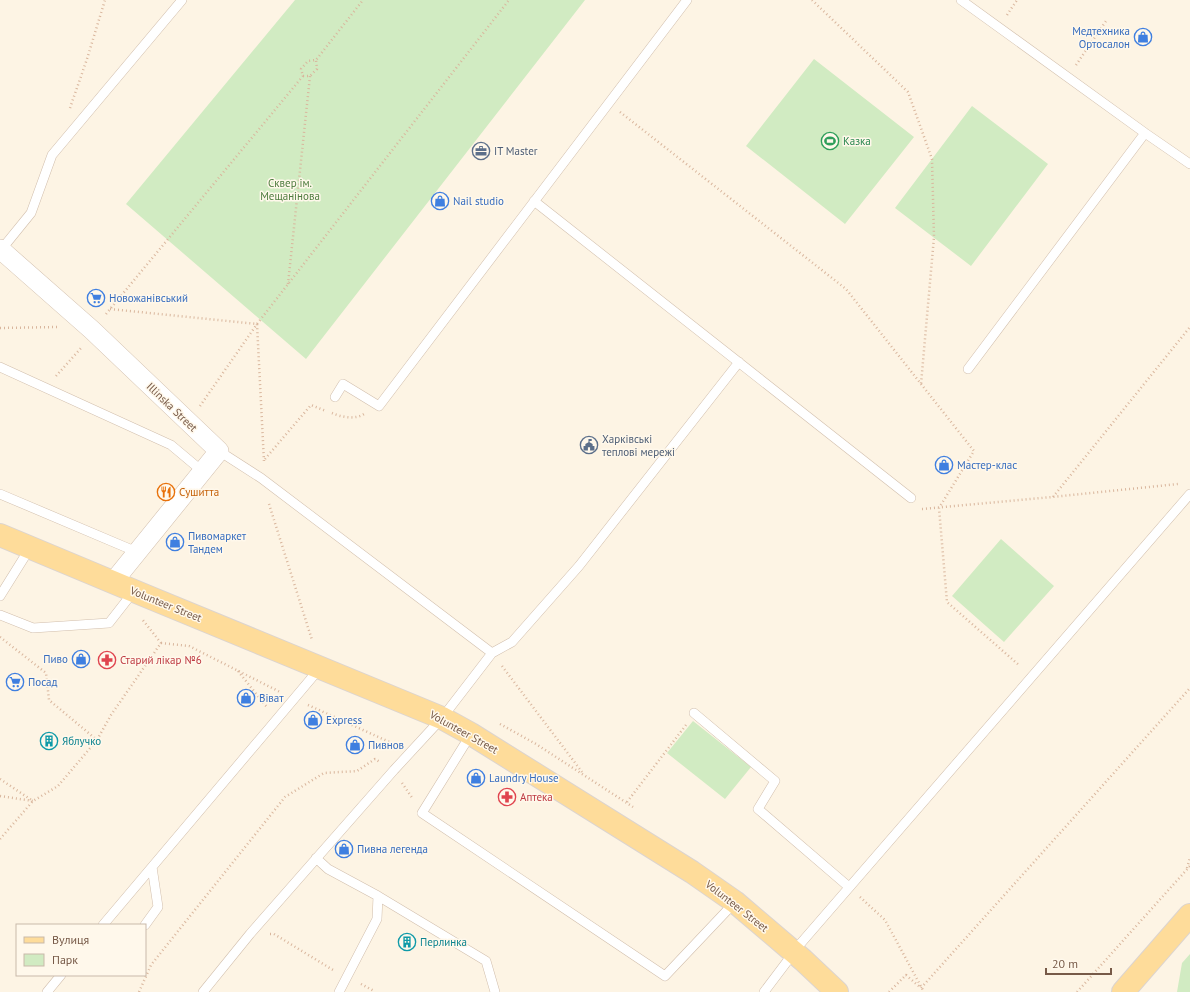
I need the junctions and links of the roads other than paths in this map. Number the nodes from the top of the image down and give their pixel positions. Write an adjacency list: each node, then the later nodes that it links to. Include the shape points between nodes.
1 (182, 0): 7 (lane, via 52,155 31,213)
2 (687, 0): 6 (lane)
3 (961, 0): 4 (lane)
4 (1145, 133): 5 (lane); 10 (lane)
5 (1190, 164)
6 (534, 201): 8 (lane); 11 (lane, via 379,406 343,384)
7 (1, 250): 12 (street, Illinska Street, via 92,330)
8 (739, 362): 16 (lane); 24 (lane, via 579,566 512,642)
9 (0, 368): 13 (lane, via 171,445)
10 (968, 369)
11 (335, 397)
12 (218, 451): 13 (street); 24 (lane, via 261,478)
13 (202, 471): 19 (street)
14 (0, 494): 19 (lane)
15 (1190, 494): 31 (lane)
16 (910, 498)
17 (0, 535): 18 (main road, Volunteer Street)
18 (30, 548): 20 (main road, Volunteer Street); 22 (lane)
19 (137, 552): 20 (street)
20 (113, 582): 21 (main road, Volunteer Street)
21 (134, 591): 23 (lane, via 109,623 33,628); 25 (main road, Volunteer Street)
22 (0, 596)
23 (0, 614)
24 (492, 653): 27 (lane)
25 (321, 667): 27 (main road, Volunteer Street); 30 (lane)
26 (694, 713): 31 (lane, via 775,781 758,809)
27 (442, 718): 28 (main road, Volunteer Street); 29 (lane)
28 (470, 734): 33 (main road, Volunteer Street, via 692,872); 33 (lane, via 422,813 665,976)
29 (316, 858): 32 (lane, via 328,869); 40 (lane)
30 (152, 867): 35 (lane); 36 (lane, via 158,907)
31 (849, 887): 37 (lane)
32 (378, 896): 41 (lane, via 376,919); 42 (lane, via 486,961)
33 (735, 902): 37 (main road, Volunteer Street)
34 (1190, 915): 45 (main road)
35 (104, 924)
36 (146, 924)
37 (793, 952): 43 (lane); 44 (main road, Volunteer Street)
38 (60, 976): 39 (lane)
39 (46, 992)
40 (203, 992)
41 (339, 992)
42 (495, 992)
43 (764, 992)
44 (837, 992)
45 (1123, 992)

